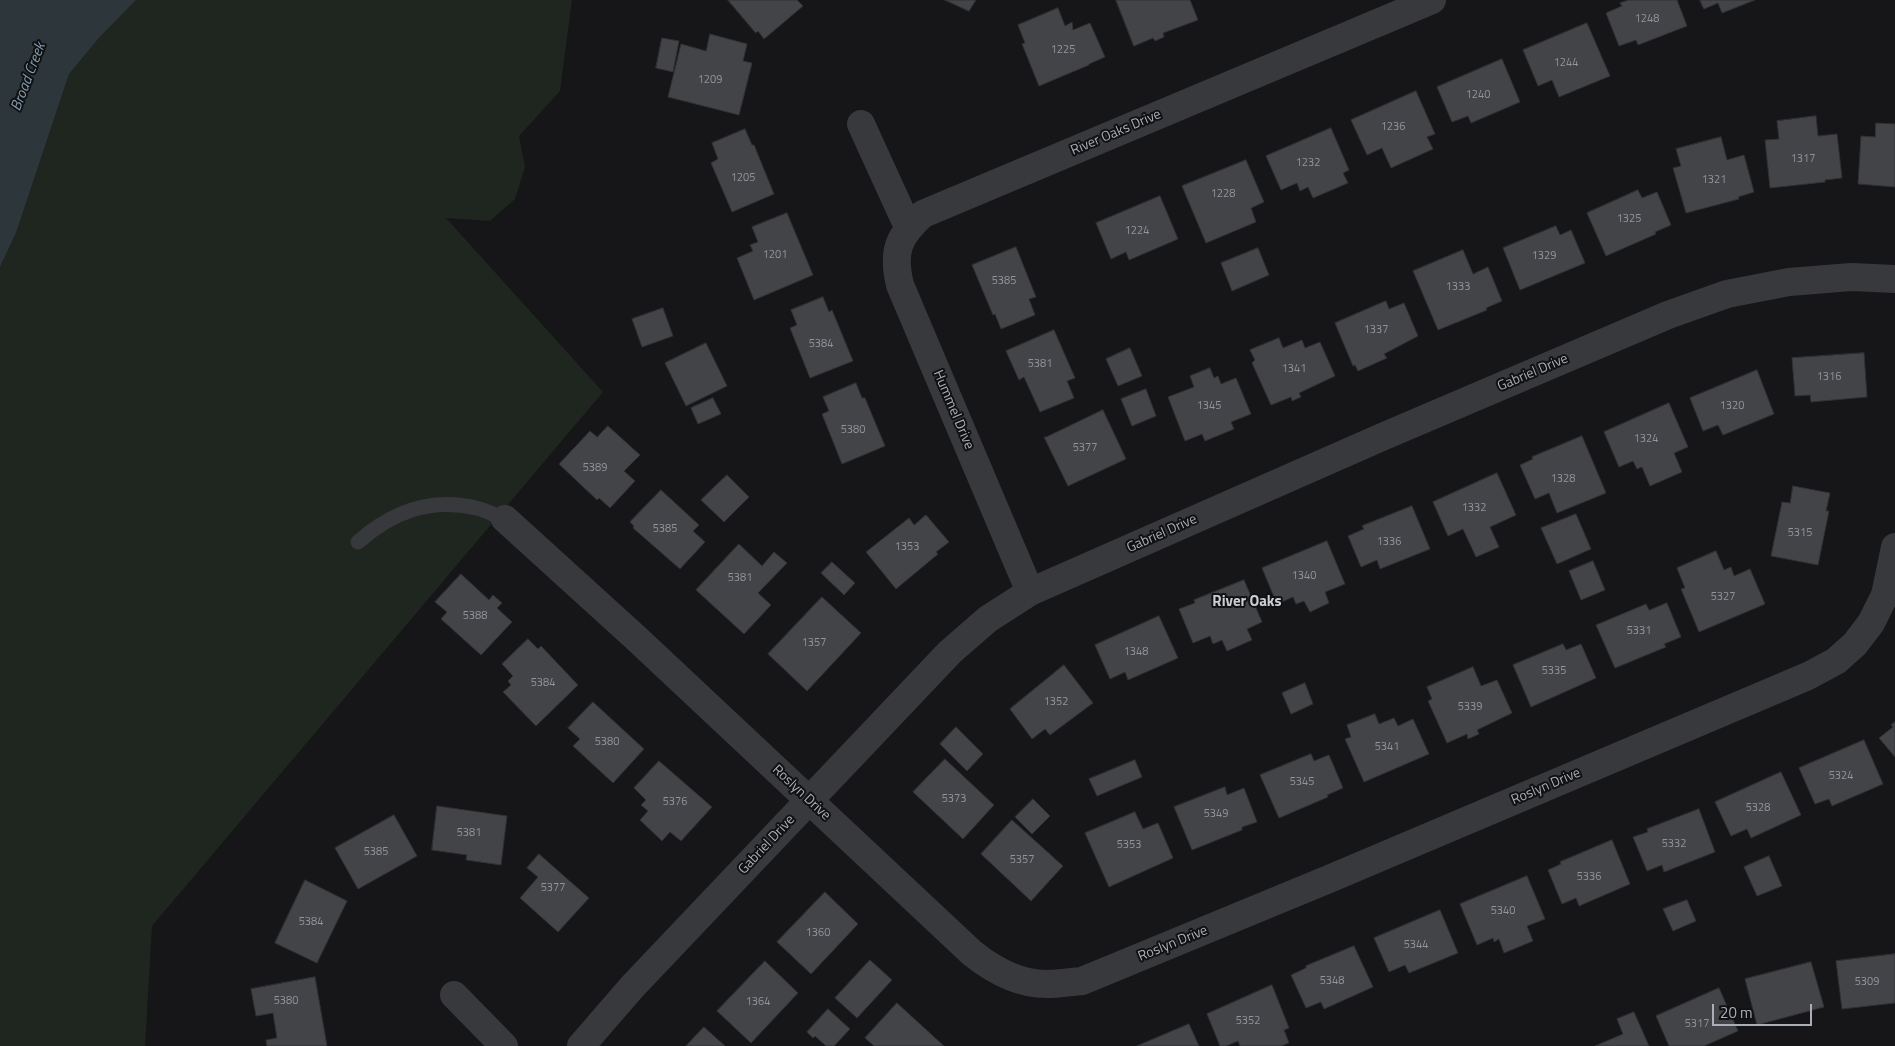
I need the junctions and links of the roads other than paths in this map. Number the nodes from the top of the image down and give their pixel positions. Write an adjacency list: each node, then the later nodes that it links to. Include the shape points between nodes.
1 (1432, 0): 3 (street, River Oaks Drive, via 923,214)
2 (862, 124): 3 (street)
3 (908, 227): 8 (street, Hummel Drive, via 898,247 896,268 900,285)
4 (1895, 279): 8 (street, Gabriel Drive, via 1851,277 1789,282 1728,294 1668,315)
5 (505, 519): 6 (lane, via 476,508 440,504 404,511 376,526); 9 (street, Roslyn Drive)
6 (358, 542)
7 (1895, 547): 9 (street, Roslyn Drive, via 1885,595 1871,623 1856,644 1836,661 1808,676 1082,981 1044,984 1014,978 986,964)
8 (1030, 592): 9 (street, Gabriel Drive, via 988,619 950,652)
9 (809, 800): 12 (street, Gabriel Drive, via 632,987)
10 (454, 995): 11 (street)
11 (504, 1046)
12 (581, 1046)

